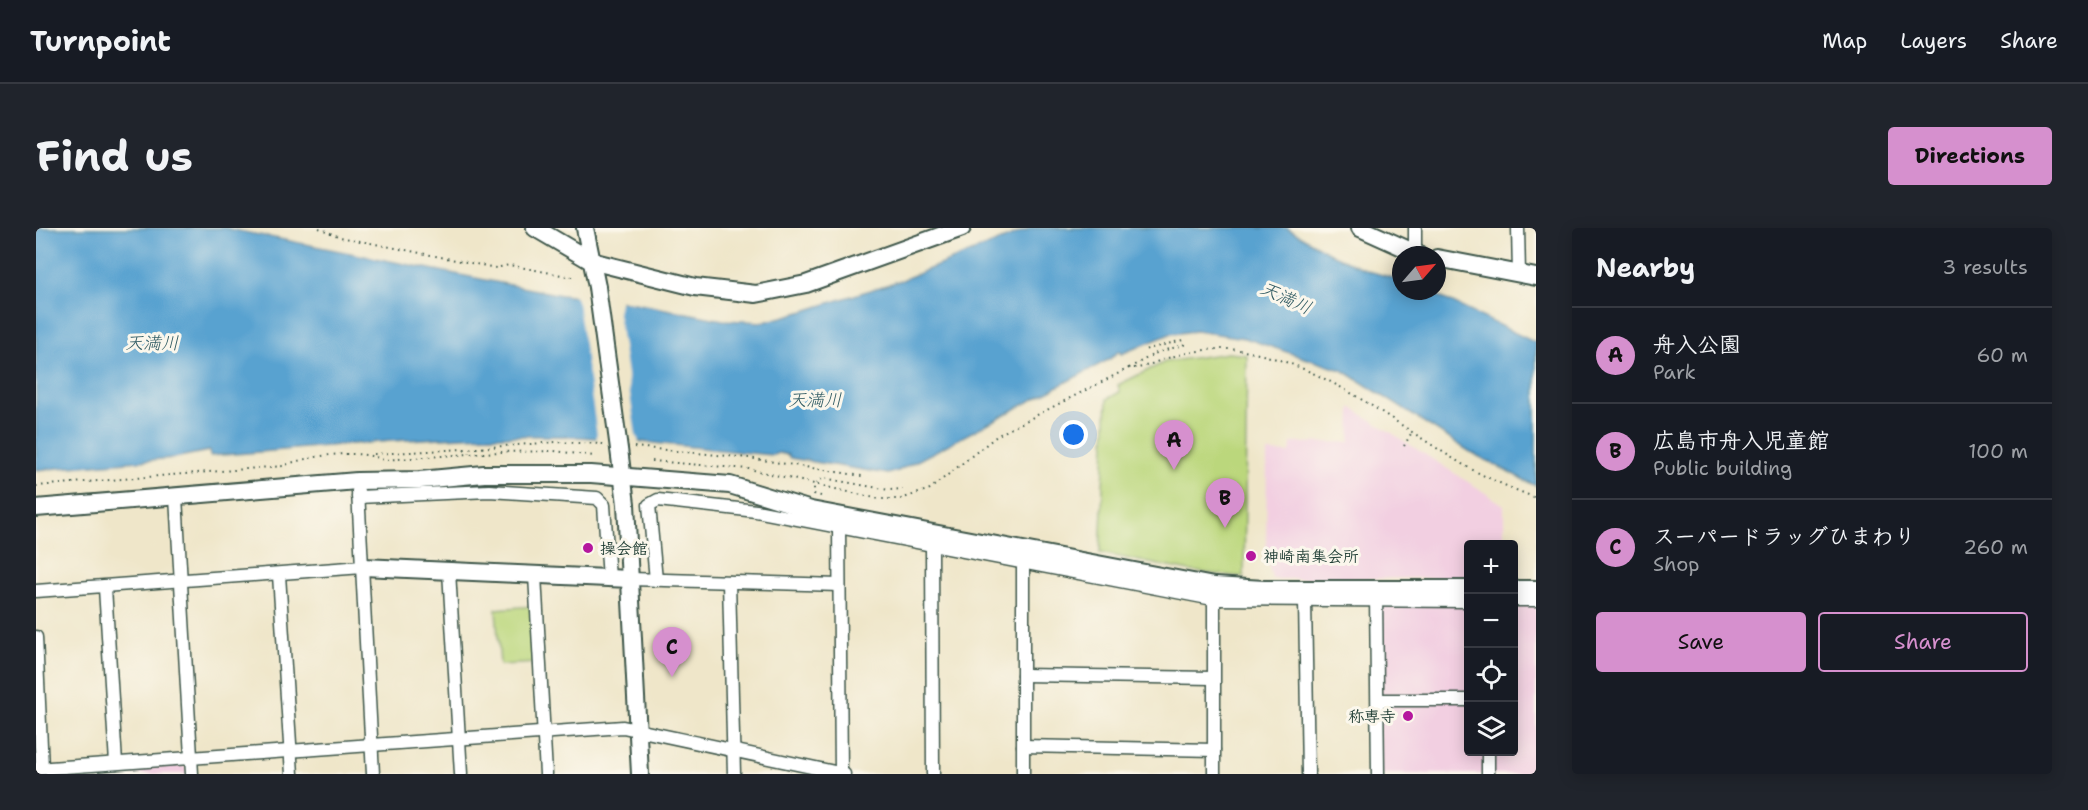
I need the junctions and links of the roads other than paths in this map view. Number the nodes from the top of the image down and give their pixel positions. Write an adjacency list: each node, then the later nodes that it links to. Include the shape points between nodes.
1 (535, 228): 10 (street)
2 (585, 228): 10 (street)
3 (962, 228): 10 (street, via 806,284 756,294 694,287)
4 (1360, 228): 7 (street)
5 (1415, 228): 8 (street)
6 (1518, 228): 11 (street)
7 (1399, 246)
8 (1416, 246)
9 (1446, 260): 11 (street)
10 (591, 261): 13 (street, bridge)
11 (1519, 274): 12 (street)
12 (1536, 278)
13 (623, 477): 14 (street, via 484,474); 19 (street, via 730,485 811,510); 25 (street)
14 (358, 489): 15 (street); 20 (street); 24 (street, via 597,498 604,506)
15 (176, 497): 16 (street); 27 (street)
16 (36, 508)
17 (839, 526): 18 (street); 26 (street, via 756,511 658,500 649,505); 29 (street)
18 (932, 546): 19 (street); 66 (street)
19 (1023, 558): 35 (street); 42 (street)
20 (363, 567): 21 (street); 22 (street); 49 (street)
21 (449, 571): 23 (street); 48 (street)
22 (279, 575): 27 (street); 53 (street)
23 (535, 575): 24 (street); 47 (street)
24 (609, 579): 25 (street)
25 (630, 579): 26 (street); 46 (street)
26 (656, 579): 28 (street)
27 (182, 582): 30 (street); 55 (street)
28 (729, 582): 29 (street); 51 (street)
29 (838, 585): 65 (street)
30 (105, 588): 34 (street); 56 (street)
31 (1518, 589): 32 (street)
32 (1536, 589)
33 (1464, 590): 36 (street)
34 (36, 591)
35 (1214, 593): 36 (street); 39 (street); 43 (street)
36 (1376, 596): 39 (street); 40 (street); 45 (street)
37 (1518, 600): 38 (street)
38 (1536, 600)
39 (1305, 601): 69 (street)
40 (1464, 601)
41 (36, 637): 57 (street)
42 (1023, 675): 43 (street); 50 (street)
43 (1213, 678): 52 (street)
44 (1464, 699): 45 (street)
45 (1378, 700): 70 (street)
46 (637, 729): 47 (street); 51 (street); 63 (street)
47 (545, 732): 48 (street); 62 (street)
48 (460, 739): 49 (street); 61 (street)
49 (371, 745): 53 (street); 60 (street)
50 (1023, 746): 52 (street); 67 (street)
51 (733, 749): 64 (street); 65 (street)
52 (1214, 750): 68 (street)
53 (291, 752): 55 (street); 59 (street)
54 (1488, 756): 71 (street)
55 (191, 759): 56 (street); 58 (street)
56 (116, 764): 57 (street)
57 (39, 768)
58 (192, 774)
59 (292, 774)
60 (373, 774)
61 (461, 774)
62 (546, 774)
63 (640, 774)
64 (734, 774)
65 (842, 774)
66 (933, 774)
67 (1023, 774)
68 (1214, 774)
69 (1308, 774)
70 (1378, 774)
71 (1488, 774)

